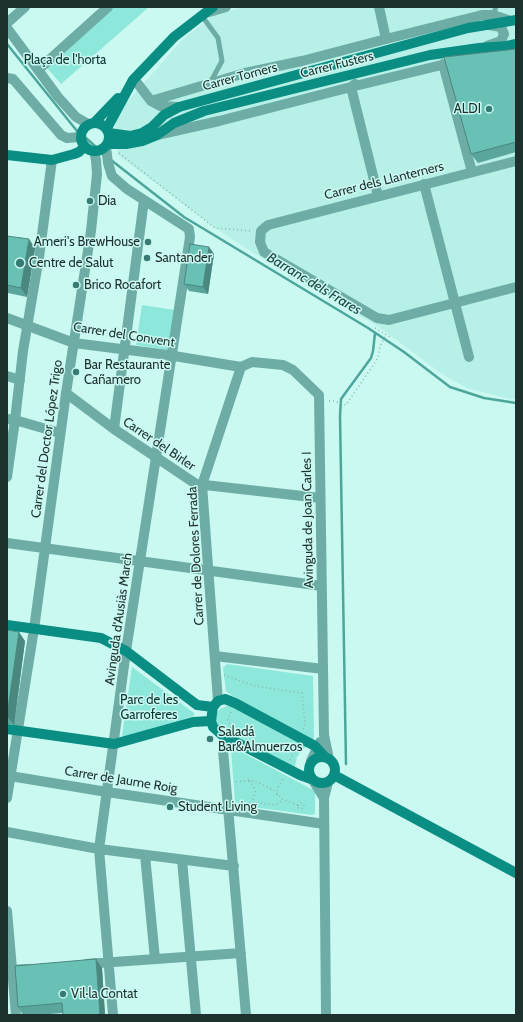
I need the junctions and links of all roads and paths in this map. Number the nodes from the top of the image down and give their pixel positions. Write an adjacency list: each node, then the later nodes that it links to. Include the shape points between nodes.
1 (25, 7): 8 (street)
2 (108, 7): 20 (street)
3 (226, 7): 6 (street)
4 (379, 7): 11 (street)
5 (495, 11): 7 (street, Carrer Fusters); 11 (street, Carrer Fusters)
6 (207, 12): 22 (street, via 174,38); 23 (lane, via 218,38 222,61)
7 (512, 20): 9 (street, Carrer Fusters)
8 (7, 22)
9 (486, 24): 13 (street, Carrer Fusters, via 501,28 504,38); 14 (street, Carrer Fusters)
10 (7, 28): 20 (street)
11 (386, 38): 17 (street, Carrer Fusters)
12 (511, 45): 13 (street, Carrer Fusters); 16 (street, Carrer Fusters)
13 (480, 48): 19 (street, Carrer Fusters, via 430,55)
14 (384, 51): 17 (street, Carrer Fusters, via 315,62); 27 (street, Carrer Torners)
15 (516, 52): 16 (street, Carrer Fusters)
16 (469, 58): 18 (street, Carrer Fusters)
17 (302, 61): 23 (street, Carrer Fusters)
18 (443, 64): 24 (street, Carrer Fusters); 37 (street)
19 (387, 66): 24 (street, Carrer Fusters); 30 (street, Carrer Fusters, via 204,111 174,123)
20 (38, 70): 28 (street, via 76,117)
21 (7, 78): 31 (street, via 13,79 61,135)
22 (132, 80): 25 (street); 26 (street)
23 (210, 83): 26 (street, Carrer Fusters)
24 (351, 87): 30 (street, Carrer Fusters); 41 (street)
25 (127, 89): 28 (street); 29 (street)
26 (151, 100): 27 (street, via 160,106)
27 (179, 107): 29 (street, Carrer Torners, via 164,115 142,133 130,136)
28 (91, 123): 29 (street, via 104,125); 31 (street, via 82,131)
29 (108, 130): 32 (street, via 110,138)
30 (157, 135): 32 (street, Carrer Fusters, via 142,141)
31 (83, 141): 33 (street, via 86,149); 35 (street, via 79,152)
32 (107, 146): 33 (street); 38 (street, via 108,163); 43 (path, via 215,228)
33 (94, 151): 39 (street, Carrer del Doctor López Trigo)
34 (7, 155): 35 (street)
35 (52, 160): 48 (street)
36 (516, 161): 37 (street, Carrer dels Llanterners)
37 (472, 172): 40 (street, Carrer dels Llanterners)
38 (115, 178): 39 (street); 42 (street)
39 (96, 182): 51 (street, Carrer del Doctor López Trigo)
40 (424, 184): 41 (street, Carrer dels Llanterners); 45 (street)
41 (378, 196): 43 (street, Carrer dels Llanterners, via 268,225)
42 (144, 200): 52 (street); 53 (street, Avinguda d'Ausiàs March, via 189,229 190,238)
43 (261, 231): 47 (street, via 260,242 264,252)
44 (516, 287): 45 (street)
45 (455, 303): 47 (street); 54 (street)
46 (7, 318): 48 (street, Carrer del Convent)
47 (374, 322): 49 (path)
48 (27, 326): 51 (street, Carrer del Convent); 57 (street)
49 (386, 335): 50 (path); 59 (path, via 382,340 378,358 346,405)
50 (392, 338)
51 (74, 343): 52 (street, Carrer del Convent); 58 (street, Carrer del Doctor López Trigo)
52 (125, 350): 53 (street, Carrer del Convent); 61 (street)
53 (172, 356): 55 (street, Carrer del Convent); 63 (street, Avinguda d'Ausiàs March)
54 (469, 357)
55 (241, 367): 59 (street, via 252,362 283,365 319,395); 65 (street, Carrer de Dolores Ferrada)
56 (7, 376): 57 (street)
57 (20, 380): 60 (street)
58 (66, 393): 61 (street, Carrer del Birler); 62 (street, Carrer del Doctor López Trigo)
59 (319, 400): 66 (street, Avinguda de Joan Carles I)
60 (11, 420): 62 (street); 64 (street)
61 (114, 429): 63 (street, Carrer del Birler)
62 (60, 433): 68 (street, Carrer del Doctor López Trigo)
63 (156, 458): 65 (street, Carrer del Birler, via 196,484); 69 (street, Avinguda d'Ausiàs March)
64 (7, 477)
65 (202, 485): 66 (street, Carrer del Birler); 70 (street, Carrer de Dolores Ferrada)
66 (320, 498): 71 (street, Avinguda de Joan Carles I)
67 (7, 543): 68 (street)
68 (45, 549): 69 (street); 73 (street, Carrer del Doctor López Trigo)
69 (140, 562): 70 (street); 74 (street, Avinguda d'Ausiàs March)
70 (209, 570): 71 (street); 75 (street, Carrer de Dolores Ferrada)
71 (322, 586): 76 (street, Avinguda de Joan Carles I)
72 (7, 625): 73 (street)
73 (34, 629): 74 (street, via 102,638); 83 (street, Carrer del Doctor López Trigo)
74 (126, 651): 78 (street, via 197,705); 88 (street, Avinguda d'Ausiàs March)
75 (215, 656): 76 (street); 78 (street, Carrer de Dolores Ferrada)
76 (323, 669): 85 (street, Avinguda de Joan Carles I)
77 (224, 674): 84 (path, via 255,686 302,693 305,724)
78 (216, 704): 80 (street); 89 (street, via 225,699 235,702)
79 (234, 709): 81 (path, via 229,714)
80 (210, 721): 86 (street, via 222,735); 88 (street, via 193,722)
81 (229, 724)
82 (7, 729): 83 (street)
83 (18, 730): 88 (street); 94 (street, Carrer del Doctor López Trigo)
84 (302, 734)
85 (324, 735): 89 (street, Avinguda de Joan Carles I); 91 (street, Avinguda de Joan Carles I)
86 (233, 741): 93 (street); 98 (street, via 223,750)
87 (299, 742): 90 (path)
88 (114, 744): 99 (street, Avinguda d'Ausiàs March)
89 (317, 748): 91 (street); 92 (street, Avinguda de Joan Carles I)
90 (292, 755)
91 (327, 758): 92 (street, via 315,758); 95 (street, via 335,767)
92 (311, 761): 97 (street, via 308,773)
93 (288, 769): 97 (street); 100 (path)
94 (10, 776): 99 (street, Carrer de Jaume Roig); 101 (street, Carrer del Doctor López Trigo)
95 (331, 778): 97 (street, via 323,784); 102 (street); 114 (street)
96 (249, 780): 98 (path); 100 (path, via 266,786); 104 (path, via 255,791)
97 (313, 780): 102 (street)
98 (226, 783): 106 (street)
99 (107, 792): 106 (street, Carrer de Jaume Roig); 110 (street, Avinguda d'Ausiàs March)
100 (277, 795): 103 (path)
101 (7, 798)
102 (324, 798): 108 (street)
103 (283, 800): 104 (path, via 275,805); 105 (path)
104 (251, 802): 107 (path)
105 (298, 805)
106 (228, 809): 107 (street, Carrer de Jaume Roig); 113 (street)
107 (246, 812): 108 (street, Carrer de Jaume Roig)
108 (324, 824): 127 (street)
109 (7, 832): 110 (street)
110 (99, 849): 111 (street); 119 (street, Avinguda d'Ausiàs March)
111 (145, 855): 112 (street); 118 (street)
112 (182, 860): 113 (street); 117 (street)
113 (234, 866): 116 (street)
114 (516, 873)
115 (7, 912): 122 (street)
116 (241, 953): 117 (street); 126 (street)
117 (192, 957): 118 (street); 125 (street)
118 (155, 959): 119 (street)
119 (109, 963): 120 (street); 124 (street, Avinguda d'Ausiàs March)
120 (74, 965)
121 (36, 968): 122 (street)
122 (10, 970): 123 (street)
123 (16, 1015)
124 (113, 1015)
125 (196, 1015)
126 (246, 1015)
127 (326, 1015)

